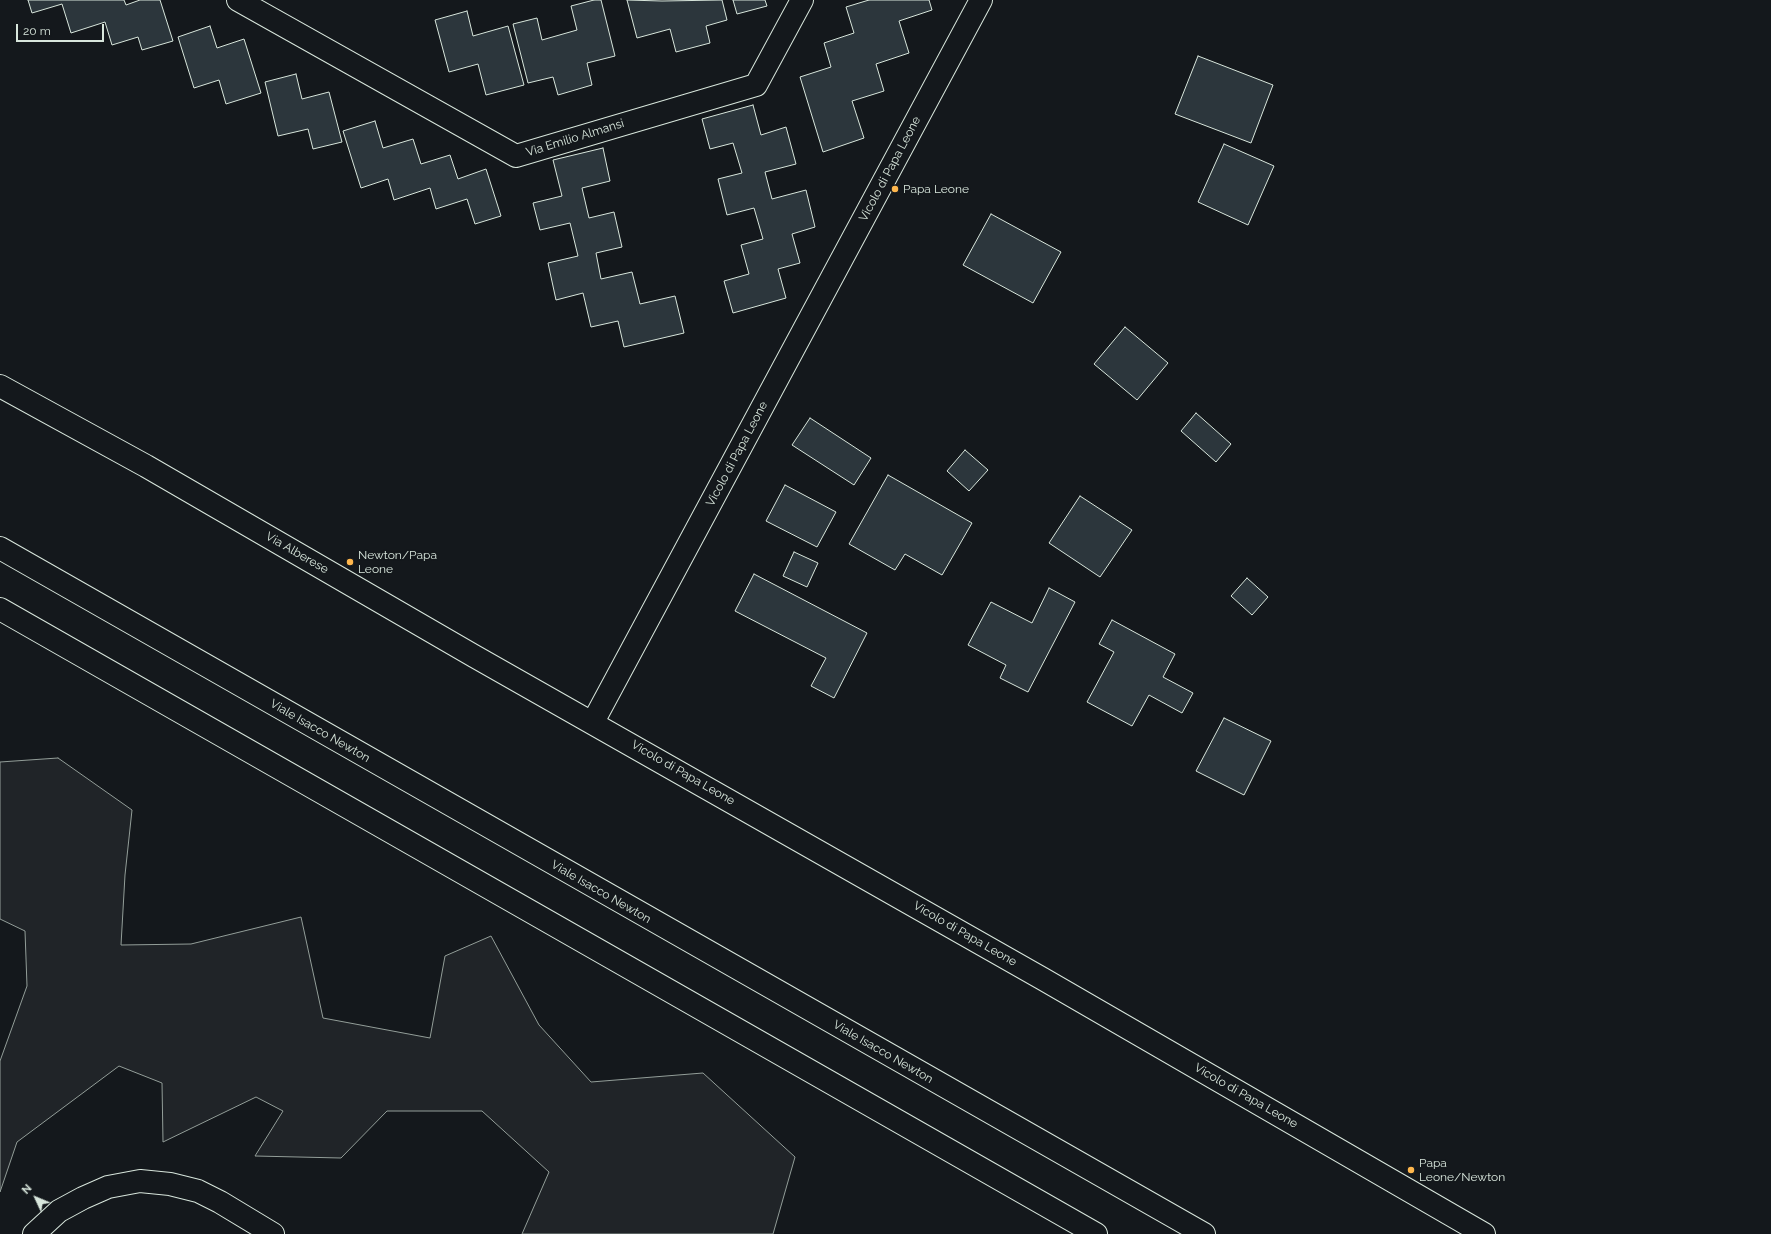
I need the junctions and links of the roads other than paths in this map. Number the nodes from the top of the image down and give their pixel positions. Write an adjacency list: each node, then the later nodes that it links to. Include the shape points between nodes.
1 (238, 0): 2 (main road, Via Emilio Almansi, via 516,156 756,85)
2 (802, 0)
3 (981, 0): 7 (main road, Vicolo di Papa Leone)
4 (0, 386): 7 (main road, Via Alberese, via 146,466)
5 (0, 548): 11 (main road, Viale Isacco Newton)
6 (0, 609): 10 (main road)
7 (593, 722): 12 (main road, Vicolo di Papa Leone)
8 (34, 1234): 9 (main road, via 60,1211 84,1198 108,1187 140,1182 170,1184 198,1191)
9 (273, 1234)
10 (1096, 1234)
11 (1204, 1234)
12 (1484, 1234)

